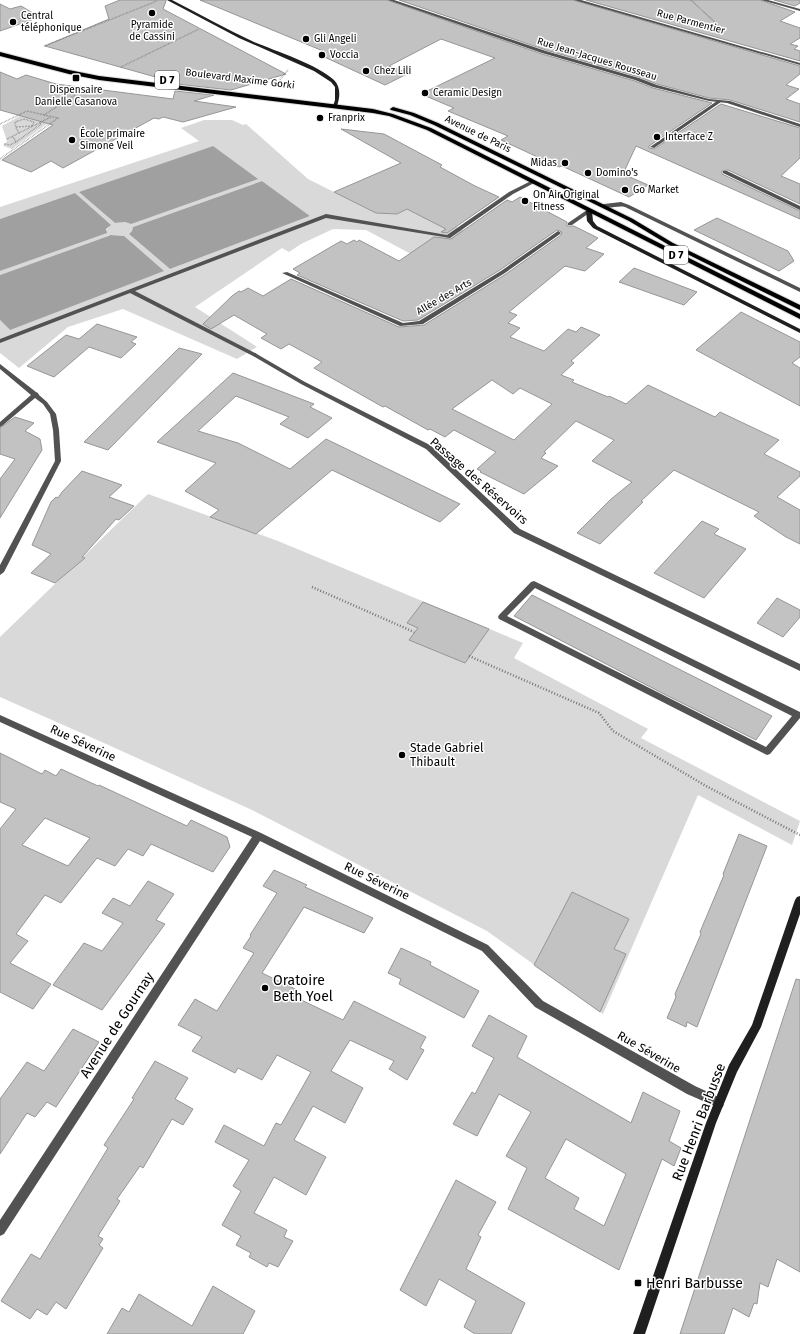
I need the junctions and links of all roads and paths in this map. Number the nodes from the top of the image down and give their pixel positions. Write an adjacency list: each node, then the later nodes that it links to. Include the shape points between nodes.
1 (159, 0): 11 (path)
2 (169, 0): 9 (street)
3 (180, 0): 14 (street)
4 (390, 0): 22 (street, Rue Jean-Jacques Rousseau, via 544,52 655,86)
5 (576, 0): 10 (street, Rue Parmentier)
6 (691, 0): 10 (path)
7 (763, 0): 8 (street)
8 (800, 10)
9 (214, 23): 14 (street); 16 (path)
10 (737, 44): 15 (street, Rue Parmentier)
11 (44, 46)
12 (0, 48): 17 (main road)
13 (0, 54): 23 (main road, Boulevard Maxime Gorki / D 7, via 99,78)
14 (286, 56): 23 (street, via 335,82)
15 (800, 64)
16 (121, 66)
17 (94, 70)
18 (102, 71): 20 (main road, Boulevard Maxime Gorki / D 7)
19 (90, 86): 24 (path)
20 (306, 96)
21 (329, 99): 23 (main road, D 7)
22 (719, 102): 29 (street, Rue Jean-Jacques Rousseau, via 728,102); 36 (street)
23 (336, 103): 39 (main road, Avenue de Paris / D 7, via 373,111 430,129); 40 (main road, Avenue de Paris / D 7, via 387,107 412,114)
24 (44, 115): 25 (path); 27 (path, via 27,111)
25 (52, 117): 26 (path); 37 (path, via 58,118)
26 (40, 122): 28 (path); 34 (path, via 38,127)
27 (0, 124)
28 (32, 126): 30 (path); 30 (path, via 32,120 22,119 15,122); 31 (path)
29 (800, 126)
30 (16, 127): 31 (path)
31 (19, 133): 32 (path)
32 (12, 137): 33 (path); 34 (path)
33 (7, 139)
34 (16, 142): 35 (path)
35 (4, 144)
36 (652, 147)
37 (0, 159)
38 (725, 172): 41 (street)
39 (533, 182): 42 (main road, Avenue de Paris / D 7); 47 (street, via 511,193 448,237 326,216)
40 (604, 206): 42 (main road); 46 (street, Avenue de Paris, via 627,206); 48 (main road, Avenue de Paris / D 7, via 671,244)
41 (800, 208)
42 (589, 211): 43 (street); 49 (main road, Avenue de Paris / D 7); 50 (street, via 590,221 595,227)
43 (570, 224)
44 (558, 233): 45 (street, Allée des Arts, via 503,272 421,322 402,324)
45 (286, 273)
46 (800, 290)
47 (130, 291): 51 (street); 59 (street, Passage des Réservoirs, via 428,447 517,531)
48 (800, 308)
49 (800, 318)
50 (800, 331)
51 (0, 341)
52 (0, 366): 53 (street)
53 (36, 394): 54 (street); 55 (street, via 53,414 58,461)
54 (0, 425)
55 (0, 572)
56 (312, 587): 57 (path)
57 (414, 632)
58 (469, 656): 62 (path, via 599,713 613,731 706,786)
59 (800, 668)
60 (799, 715): 60 (street, via 534,584 502,617 768,752)
61 (0, 718): 63 (street, Rue Séverine)
62 (800, 835)
63 (258, 836): 65 (street, Rue Séverine, via 485,948 539,1004 691,1090); 66 (street, Avenue de Gournay)
64 (800, 900): 65 (street, Rue Henri Barbusse, via 756,1027 733,1069)
65 (719, 1103): 67 (street, Rue Henri Barbusse)
66 (0, 1230)
67 (639, 1334)

